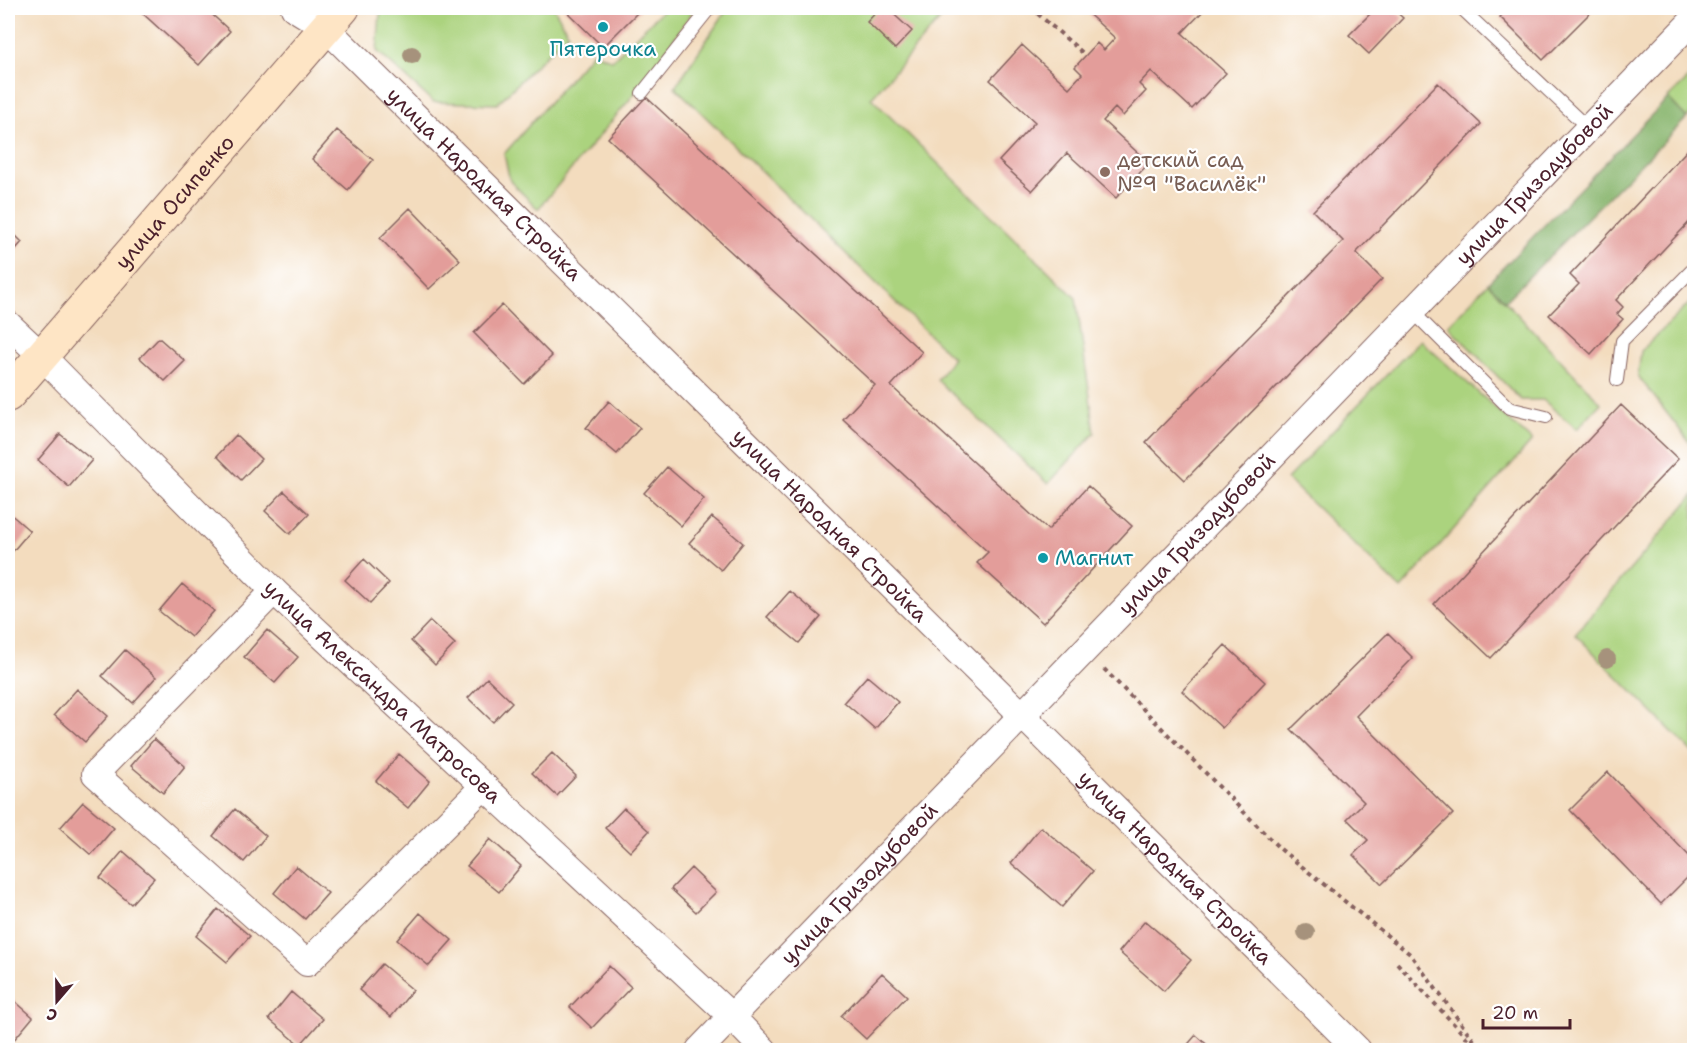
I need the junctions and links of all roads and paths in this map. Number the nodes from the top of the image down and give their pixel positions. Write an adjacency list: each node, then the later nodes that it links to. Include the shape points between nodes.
1 (294, 8): 5 (street, улица Народная Стройка)
2 (710, 8): 8 (lane)
3 (1031, 8): 7 (path)
4 (1461, 8): 9 (lane)
5 (334, 17): 13 (street, улица Осипенко); 19 (street, улица Народная Стройка)
6 (1695, 19): 9 (street, улица Гризодубовой)
7 (1083, 53)
8 (642, 93)
9 (1589, 129): 11 (street, улица Гризодубовой)
10 (1695, 268): 14 (lane, via 1622,341)
11 (1412, 311): 16 (lane, via 1509,408); 18 (street, улица Гризодубовой)
12 (8, 324): 13 (street, улица Александра Матросова)
13 (42, 356): 15 (street, улица Осипенко); 17 (street, улица Александра Матросова)
14 (1617, 380)
15 (8, 395)
16 (1546, 417)
17 (274, 591): 20 (street, улица Александра Матросова); 20 (street, via 95,774 307,963)
18 (1085, 650): 19 (street, улица Гризодубовой); 26 (path, via 1279,848 1410,954)
19 (1022, 715): 22 (street, улица Гризодубовой); 25 (street, улица Народная Стройка)
20 (484, 786): 22 (street, улица Александра Матросова)
21 (1398, 963): 26 (path)
22 (731, 1016): 23 (street, улица Гризодубовой); 24 (street, улица Александра Матросова)
23 (699, 1050)
24 (764, 1050)
25 (1358, 1050)
26 (1479, 1050)

